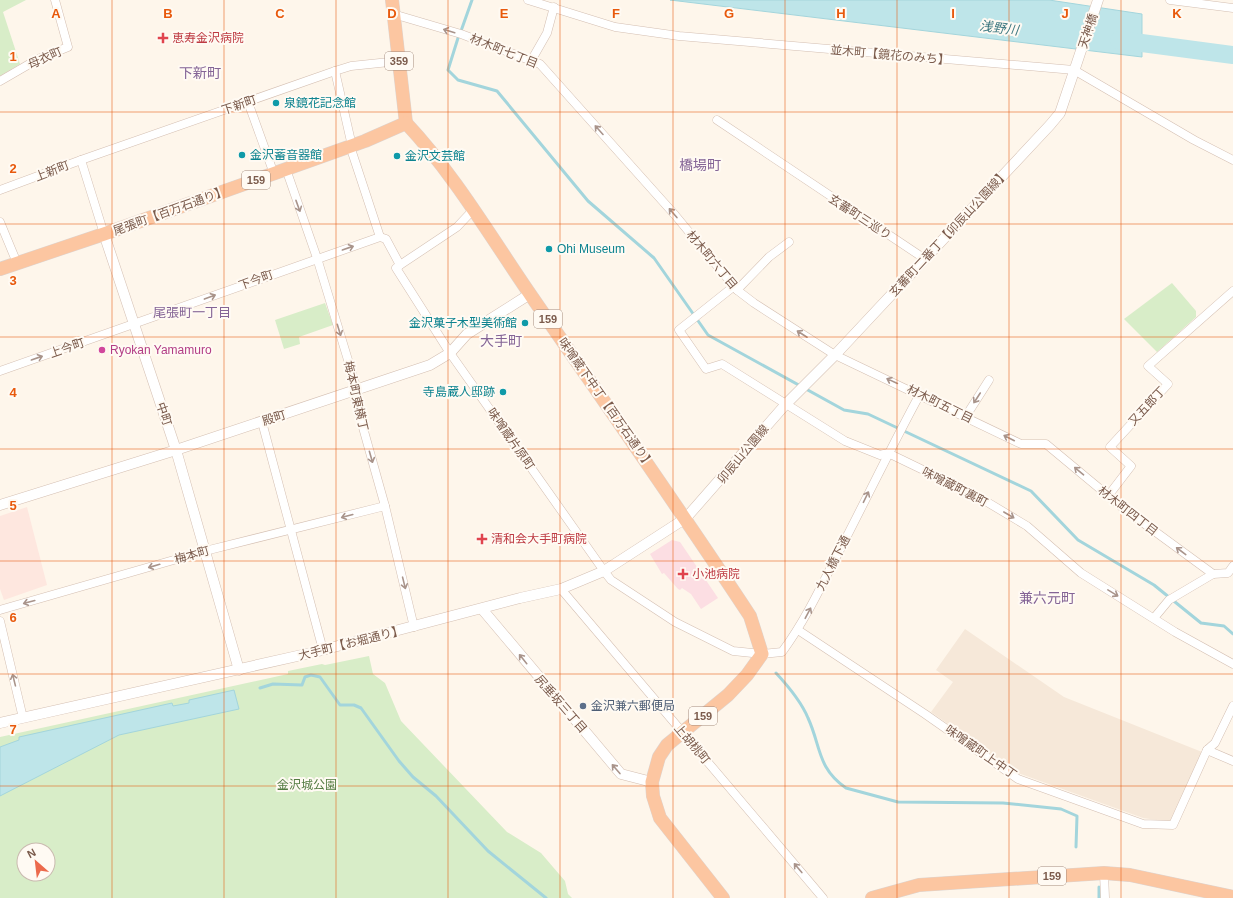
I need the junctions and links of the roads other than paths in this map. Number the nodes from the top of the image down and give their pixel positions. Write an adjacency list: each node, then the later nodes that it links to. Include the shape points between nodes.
1 (54, 0): 13 (street, 母衣町, via 68,47 38,59)
2 (392, 0): 8 (highway, 359)
3 (528, 0): 6 (street, 並木町【鏡花のみち】)
4 (1098, 0): 11 (street, 天神橋)
5 (1170, 0): 7 (street)
6 (554, 7): 9 (street, via 547,33); 11 (street, 並木町【鏡花のみち】, via 615,27 679,36)
7 (1233, 8)
8 (393, 14): 9 (street, 材木町七丁目, one-way to 8, via 461,34); 10 (highway, 359)
9 (531, 61): 18 (street, 材木町七丁目, one-way to 9, via 540,64)
10 (399, 62): 12 (street, 下新町, via 351,66); 16 (highway, 359)
11 (1076, 66): 20 (street, 並木町【鏡花のみち】, via 1188,137); 29 (street, 玄蕃町二番丁【卯辰山公園線】, via 1060,113)
12 (335, 71): 14 (street, 下新町); 17 (street, 味噌蔵片原町)
13 (0, 81)
14 (248, 102): 19 (street, 下新町); 21 (street, 梅本町東横丁)
15 (717, 120): 29 (street, 玄蕃町三巡り)
16 (406, 123): 17 (highway, 尾張町【百万石通り】 / 159); 23 (highway, 味噌蔵下中丁【百万石通り】 / 159, via 422,140)
17 (351, 146): 21 (highway, 尾張町【百万石通り】 / 159); 26 (street, 味噌蔵片原町)
18 (625, 159): 33 (street, 材木町六丁目, one-way to 18)
19 (81, 160): 22 (street, 上新町); 25 (street, 中町)
20 (1233, 160)
21 (280, 172): 25 (highway, 尾張町【百万石通り】 / 159); 28 (street, 梅本町東横丁, one-way to 28)
22 (0, 190)
23 (473, 210): 31 (street, via 457,227); 35 (highway, 味噌蔵下中丁【百万石通り】 / 159)
24 (0, 222): 30 (street)
25 (104, 234): 30 (highway, 尾張町【百万石通り】 / 159); 36 (street, 中町)
26 (380, 237): 28 (street, 下今町, one-way to 26); 31 (street, 味噌蔵片原町, via 386,239)
27 (789, 242): 33 (street)
28 (317, 258): 36 (street, 下今町, one-way to 28); 42 (street, 梅本町東横丁, one-way to 42, via 355,382)
29 (925, 259): 38 (street, 玄蕃町二番丁【卯辰山公園線】)
30 (17, 263): 32 (highway, 尾張町【百万石通り】 / 159)
31 (400, 265): 37 (street, 味噌蔵片原町, via 396,268)
32 (0, 269)
33 (735, 288): 38 (street, 材木町六丁目, one-way to 33); 44 (street, 味噌蔵町裏町, via 679,330 706,369 722,364)
34 (1233, 291): 50 (street, 又五郎丁, via 1148,366 1168,384 1110,447 1131,466)
35 (530, 294): 37 (street, 殿町, via 467,334); 53 (highway, 味噌蔵下中丁【百万石通り】 / 159)
36 (134, 324): 39 (street, 上今町, one-way to 36); 48 (street, 中町)
37 (450, 353): 42 (street, 殿町, via 430,365); 57 (street, 味噌蔵片原町)
38 (835, 355): 41 (street, 玄蕃町二番丁【卯辰山公園線】); 43 (street, 材木町五丁目, one-way to 38)
39 (0, 371)
40 (989, 380): 45 (street, one-way to 45)
41 (803, 387): 44 (street, 卯辰山公園線)
42 (352, 392): 46 (street, 殿町); 52 (street, 梅本町東横丁, one-way to 52)
43 (920, 394): 45 (street, 材木町五丁目); 49 (street, 九人橋下通)
44 (785, 405): 49 (street, 味噌蔵町裏町, via 845,442 880,455); 53 (street, 卯辰山公園線)
45 (966, 416): 47 (street, 材木町五丁目, one-way to 45, via 1022,444)
46 (262, 422): 48 (street, 殿町); 54 (street)
47 (1046, 444): 50 (street, 材木町四丁目, one-way to 47)
48 (176, 450): 51 (street, 殿町); 55 (street, 中町)
49 (888, 453): 62 (street, 味噌蔵町裏町, one-way to 62, via 977,496 1027,526 1081,573); 65 (street, 九人橋下通, one-way to 49)
50 (1108, 496): 58 (street, 材木町四丁目, one-way to 50)
51 (0, 504)
52 (385, 506): 54 (street, 梅本町, one-way to 54); 64 (street, 梅本町東横丁, one-way to 64)
53 (686, 518): 57 (street, 大手町【お堀通り】); 67 (highway, 味噌蔵下中丁【百万石通り】 / 159, via 750,616)
54 (292, 530): 55 (street, 梅本町); 66 (street)
55 (205, 551): 61 (street, 梅本町, one-way to 61); 69 (street, 中町)
56 (1233, 566): 58 (street, via 1228,573)
57 (604, 571): 59 (street, 大手町【お堀通り】); 67 (street, 味噌蔵片原町, via 612,580 675,622 733,651)
58 (1213, 574): 62 (street, via 1172,599)
59 (561, 589): 60 (street, 大手町【お堀通り】); 73 (street, 上胡桃町)
60 (482, 609): 64 (street, 大手町【お堀通り】); 76 (street, 尻垂坂三丁目, one-way to 60, via 621,774)
61 (0, 610)
62 (1154, 618): 68 (street, 味噌蔵町裏町)
63 (0, 622): 71 (street, one-way to 63)
64 (414, 627): 66 (street, 大手町【お堀通り】)
65 (798, 630): 67 (street, 九人橋下通, via 782,652); 74 (street, 味噌蔵町上中丁, via 1018,779 1143,824 1173,825)
66 (323, 650): 69 (street, 大手町【お堀通り】)
67 (762, 654): 73 (highway, 159, via 728,695)
68 (1233, 664)
69 (239, 670): 71 (street, 大手町【お堀通り】)
70 (1233, 706): 74 (street, via 1215,743)
71 (23, 718): 72 (street, 大手町【お堀通り】)
72 (0, 723)
73 (683, 733): 76 (highway, 159, via 667,745 659,757); 80 (street, 上胡桃町, one-way to 73)
74 (1207, 750): 75 (street)
75 (1233, 761)
76 (652, 782): 79 (highway, 159, via 653,796 660,818)
77 (1104, 873): 78 (highway, 159, via 1130,875); 81 (highway, 159, via 919,884); 82 (street)
78 (1233, 897)
79 (723, 898)
80 (823, 898)
81 (872, 898)
82 (1105, 898)

